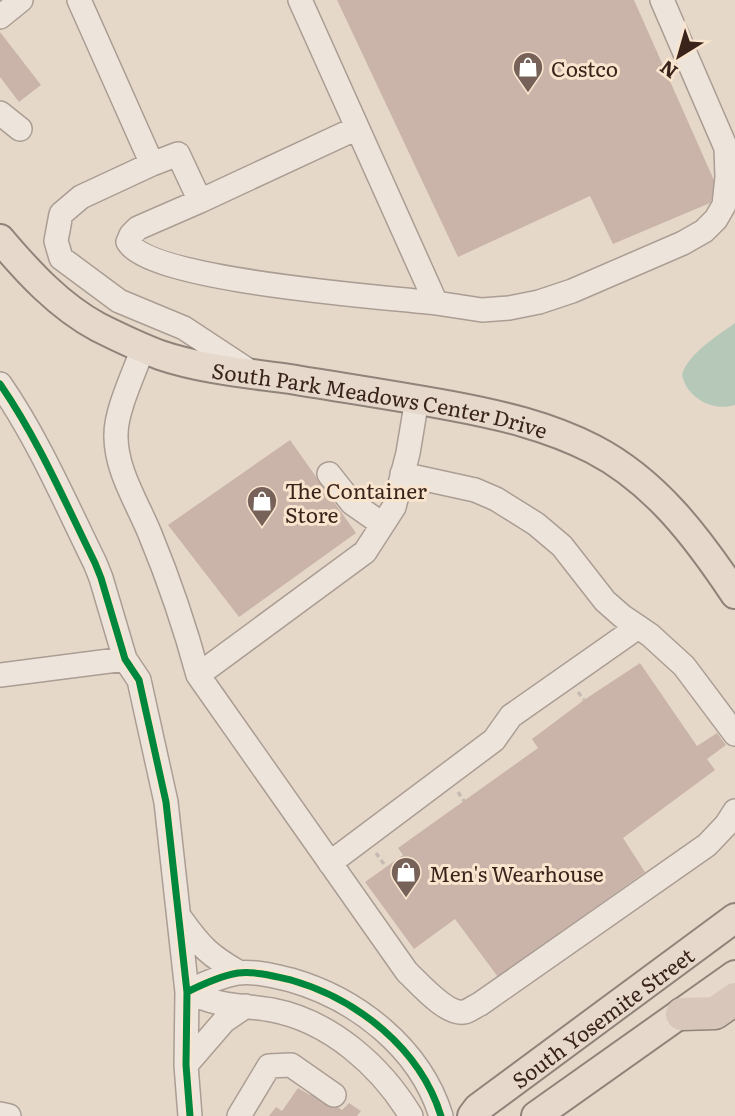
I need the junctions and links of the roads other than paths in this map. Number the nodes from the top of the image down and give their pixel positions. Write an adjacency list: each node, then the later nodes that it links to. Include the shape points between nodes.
1 (21, 0): 5 (street)
2 (79, 0): 9 (street)
3 (300, 0): 7 (street)
4 (662, 0): 12 (street, via 726,148 724,205 716,219 683,243 539,302 482,310)
5 (0, 17)
6 (0, 113): 8 (street)
7 (357, 128): 10 (street); 12 (street)
8 (20, 129)
9 (152, 164): 10 (street, via 178,155); 14 (street, via 81,197 61,214 56,241 61,258 118,301 184,328)
10 (200, 201): 12 (street, via 138,228 128,242 131,247 186,271)
11 (0, 239): 13 (main road, South Park Meadows Center Drive, via 24,268 74,311)
12 (436, 303)
13 (143, 348): 14 (main road, South Park Meadows Center Drive, via 162,356); 23 (street, via 119,415 117,451 183,620)
14 (252, 373): 16 (main road, South Park Meadows Center Drive)
15 (0, 384): 22 (street, via 38,448 95,563)
16 (417, 399): 18 (street); 20 (main road, South Park Meadows Center Drive, via 541,427 614,462 674,512)
17 (329, 474): 19 (street, via 352,503)
18 (402, 474): 19 (street, via 394,506); 21 (street, via 475,490 536,524 562,546 605,601)
19 (383, 524): 23 (street, via 365,552)
20 (735, 594)
21 (638, 627): 25 (street, via 684,666); 27 (street, via 511,716 494,740)
22 (125, 659): 24 (street); 28 (street, via 139,680 166,802)
23 (198, 675): 27 (street)
24 (0, 676)
25 (735, 734)
26 (735, 811): 27 (street, via 706,845 464,1012 450,1009 407,972)
27 (330, 863)
28 (179, 916): 30 (street, via 200,945); 32 (street)
29 (735, 918): 44 (main road, South Yosemite Street)
30 (240, 973): 32 (street); 43 (street, via 303,984 359,1011 419,1070)
31 (735, 975): 35 (main road, South Yosemite Street)
32 (187, 992): 34 (street); 36 (street)
33 (735, 999): 35 (highway, via 715,1013)
34 (246, 1006): 36 (street, via 224,1021); 42 (street, via 294,1016 337,1038 376,1071)
35 (681, 1014): 45 (main road, South Yosemite Street)
36 (186, 1065): 40 (street)
37 (334, 1095): 41 (street, via 290,1065 269,1066)
38 (0, 1114): 39 (street)
39 (9, 1116)
40 (190, 1116)
41 (239, 1116)
42 (411, 1116)
43 (440, 1116)
44 (472, 1116)
45 (536, 1116)

